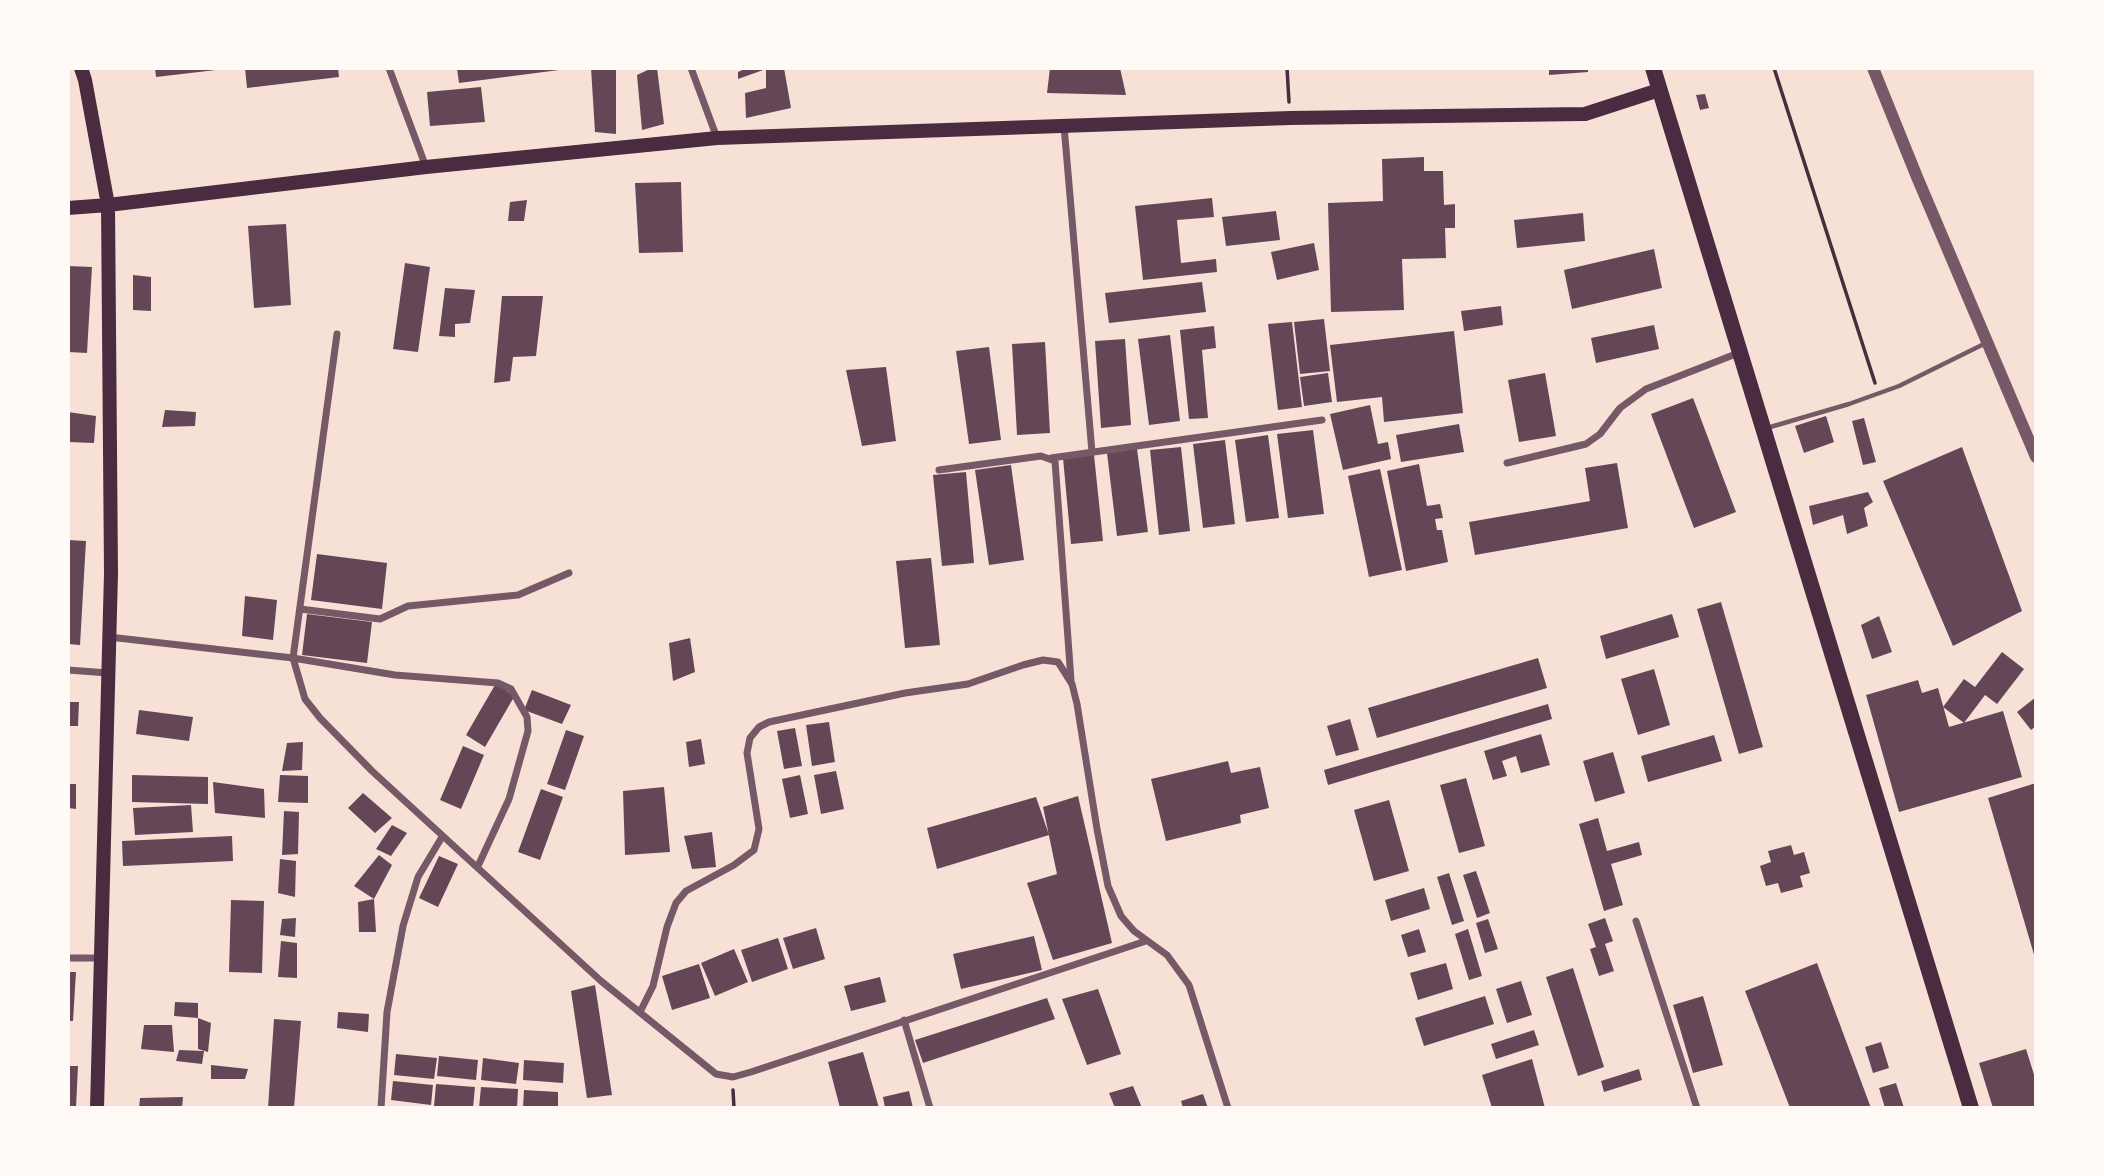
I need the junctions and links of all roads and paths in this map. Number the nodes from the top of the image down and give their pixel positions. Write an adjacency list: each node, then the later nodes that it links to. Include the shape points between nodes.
1 (81, 68): 13 (main road)
2 (389, 68): 12 (street)
3 (691, 68): 11 (street)
4 (1287, 68): 9 (path)
5 (1653, 68): 8 (main road)
6 (1774, 68): 18 (path)
7 (1873, 68): 16 (street)
8 (1659, 90): 9 (main road, via 1585,114); 17 (main road)
9 (1290, 118): 10 (main road)
10 (1065, 126): 11 (main road); 21 (street)
11 (717, 138): 12 (main road)
12 (426, 167): 13 (main road)
13 (108, 205): 14 (main road); 28 (main road)
14 (68, 208)
15 (337, 334): 27 (street)
16 (1987, 343): 18 (lane); 22 (street)
17 (1741, 351): 20 (main road); 24 (street, via 1646,388 1586,444)
18 (1879, 393): 20 (lane)
19 (1322, 420): 21 (street)
20 (1765, 429): 48 (main road)
21 (1092, 452): 23 (street)
22 (2036, 457)
23 (1050, 458): 25 (street); 32 (street, via 1056,467)
24 (1507, 463)
25 (939, 470)
26 (569, 573): 27 (street, via 518,595 408,606 384,618)
27 (300, 609): 29 (street)
28 (110, 637): 29 (street); 31 (main road)
29 (293, 658): 33 (street, via 306,698 320,718); 34 (street, via 395,675 498,683 511,689 527,717 528,731 509,799)
30 (68, 670): 31 (street)
31 (108, 673): 38 (main road)
32 (1072, 684): 36 (street, via 1108,887 1121,916); 39 (street, via 1058,662 1043,660 968,684 891,696 759,727 750,738 747,753 759,829 754,850 676,902 653,986)
33 (442, 837): 34 (street); 43 (street, via 418,877 403,926 387,1012)
34 (478, 866): 39 (street)
35 (1636, 921): 47 (street)
36 (1146, 942): 40 (street); 46 (street, via 1167,955 1189,985)
37 (68, 958): 38 (street)
38 (100, 958): 42 (main road)
39 (640, 1013): 41 (street, via 704,1066)
40 (904, 1020): 41 (street); 45 (street)
41 (733, 1077): 44 (path)
42 (97, 1108)
43 (381, 1108)
44 (734, 1108)
45 (930, 1108)
46 (1228, 1108)
47 (1697, 1108)
48 (1971, 1108)

